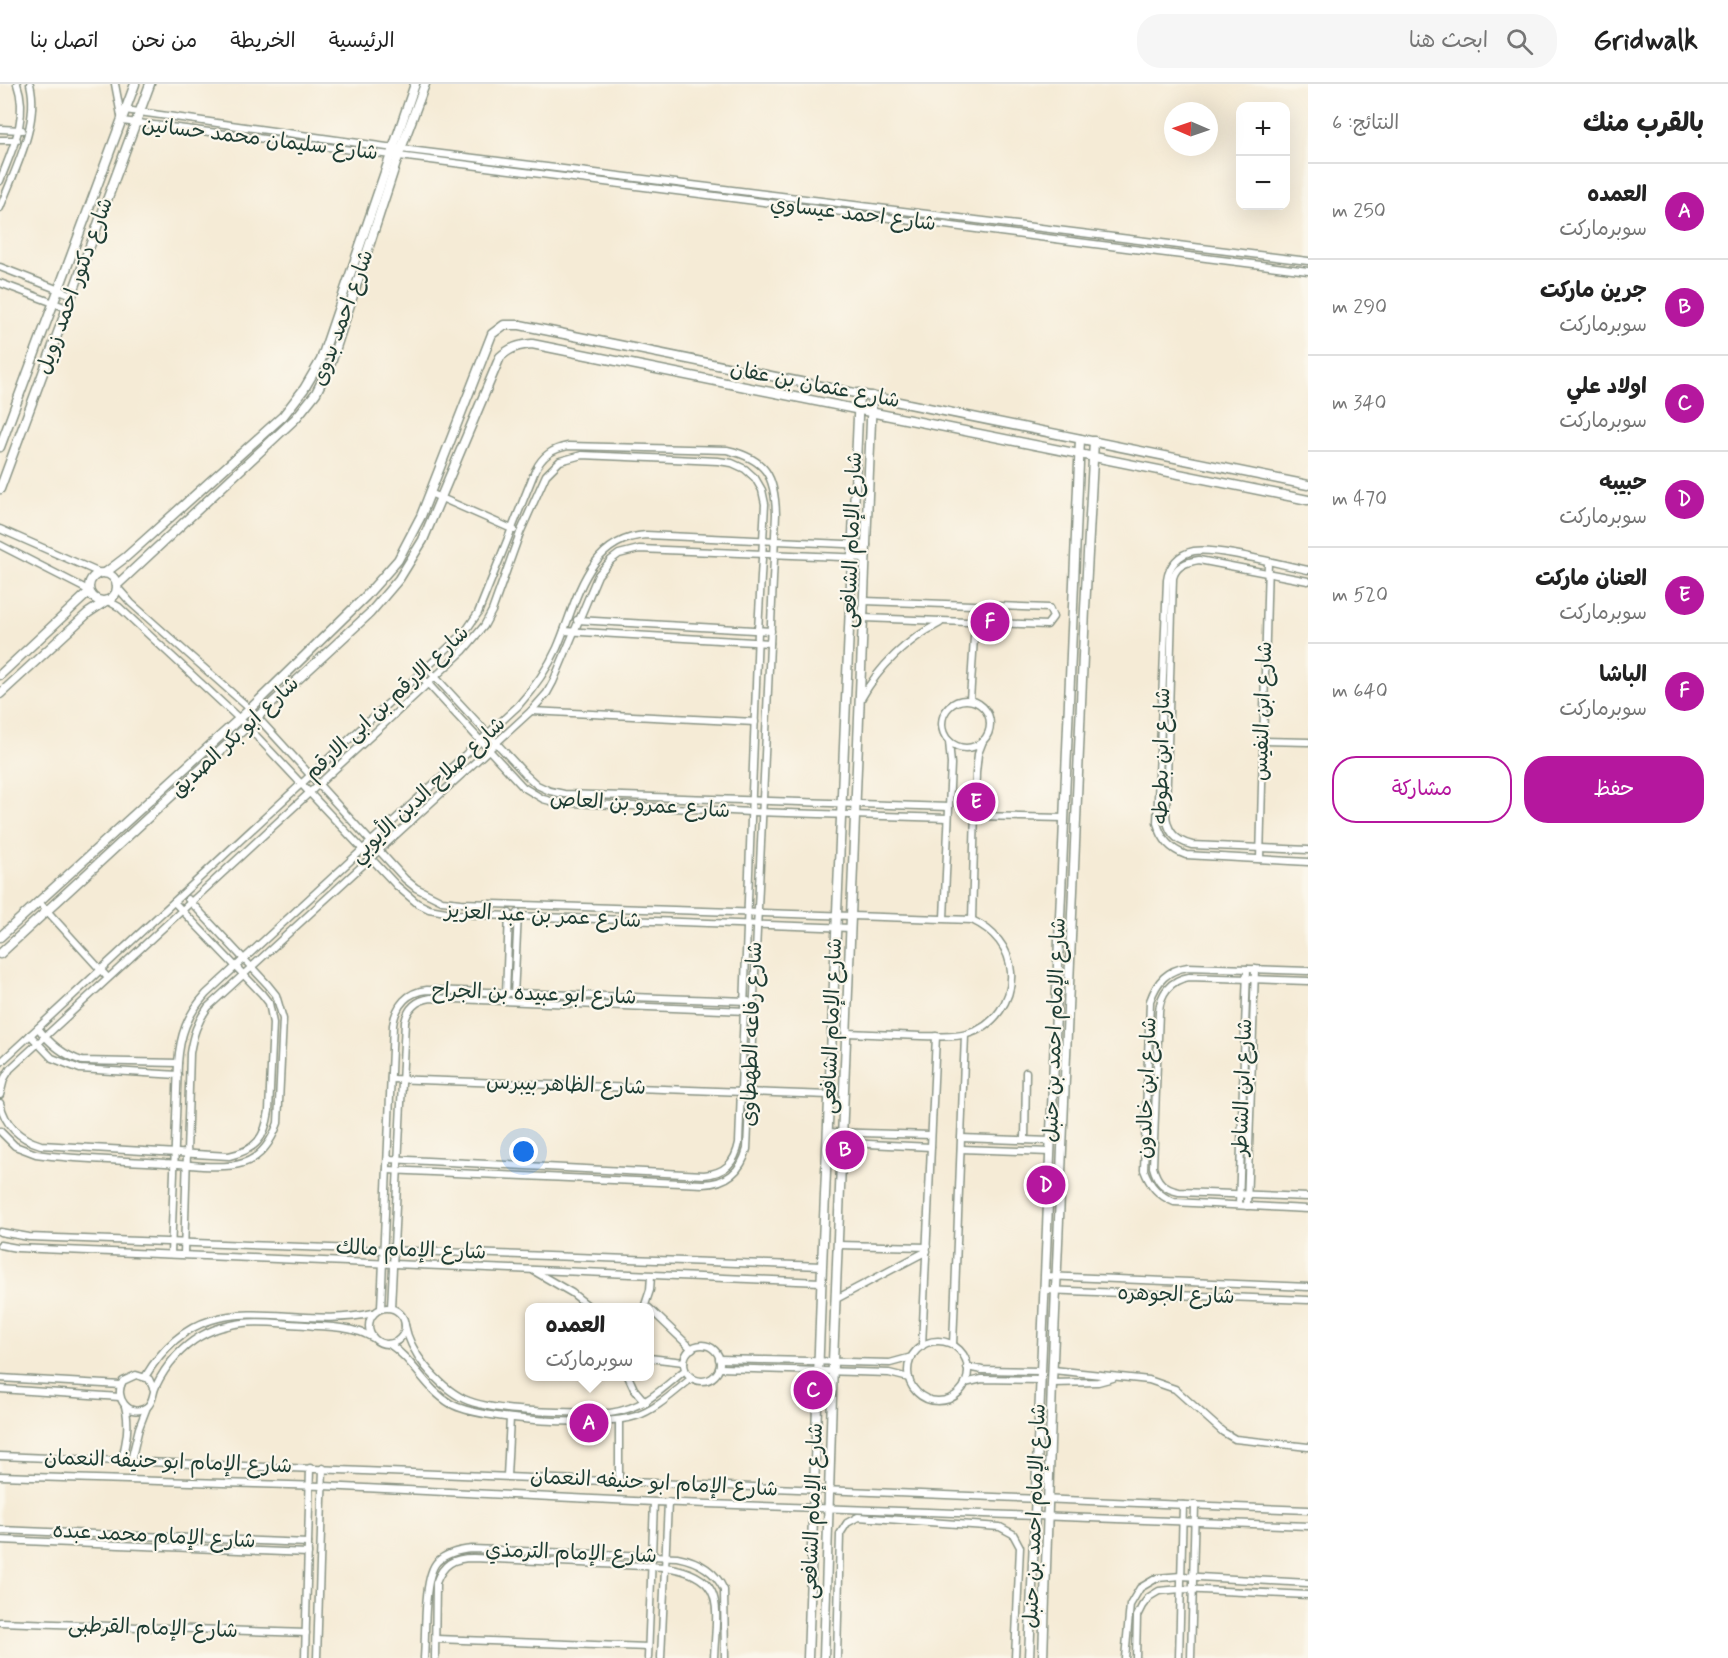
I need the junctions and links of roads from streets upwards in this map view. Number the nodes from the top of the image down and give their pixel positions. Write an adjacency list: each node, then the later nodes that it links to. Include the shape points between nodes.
1 (17, 84): 13 (street, via 22,99)
2 (30, 84): 14 (street, via 33,105)
3 (115, 84): 10 (street)
4 (135, 84): 8 (street, شارع دكتور احمد زويل)
5 (150, 84): 9 (street, شارع دكتور احمد زويل)
6 (415, 84): 18 (street, شارع احمد بدوى)
7 (425, 84): 18 (street, شارع احمد بدوى)
8 (125, 110): 9 (street, شارع سليمان محمد حسانين); 10 (street, شارع دكتور احمد زويل)
9 (139, 112): 11 (street, شارع دكتور احمد زويل); 18 (street, شارع سليمان محمد حسانين)
10 (122, 121): 11 (street, شارع سليمان محمد حسانين); 27 (street, شارع دكتور احمد زويل)
11 (135, 123): 18 (street, شارع سليمان محمد حسانين); 28 (street, شارع دكتور احمد زويل)
12 (0, 129): 13 (street)
13 (19, 130): 14 (street); 16 (street)
14 (29, 130): 17 (street)
15 (0, 140): 16 (street)
16 (15, 140): 17 (street); 19 (street)
17 (25, 141): 20 (street)
18 (395, 152): 21 (street, شارع احمد عيساوي); 22 (street, شارع احمد عيساوي); 62 (street, شارع احمد بدوى, via 321,360 304,389 283,416 126,557); 65 (street, شارع احمد بدوى, via 331,363 316,393 296,418)
19 (0, 181)
20 (0, 208)
21 (1138, 240): 22 (street); 23 (street, شارع احمد عيساوي)
22 (1136, 249): 25 (street, شارع احمد عيساوي)
23 (1308, 261)
24 (0, 267): 27 (street)
25 (1308, 271)
26 (0, 283): 29 (street)
27 (59, 290): 28 (street); 29 (street, شارع دكتور احمد زويل)
28 (72, 295): 30 (street, شارع دكتور احمد زويل)
29 (54, 303): 30 (street); 37 (street, شارع دكتور احمد زويل)
30 (67, 308): 43 (street, شارع دكتور احمد زويل)
31 (859, 393): 32 (street, شارع عثمان بن عفان); 33 (street, شارع الإمام الشافعى); 44 (street, شارع عثمان بن عفان, via 520,325 504,326 492,334)
32 (872, 396): 34 (street, شارع الإمام الشافعى); 35 (street, شارع عثمان بن عفان)
33 (858, 409): 34 (street, شارع عثمان بن عفان); 45 (street, شارع عثمان بن عفان, via 532,344 520,345 500,357); 52 (street, شارع الإمام الشافعى)
34 (872, 412): 39 (street, شارع عثمان بن عفان); 54 (street, شارع الإمام الشافعى)
35 (1080, 439): 36 (street, شارع عثمان بن عفان); 39 (street, شارع الإمام احمد بن حنبل)
36 (1094, 441): 40 (street, شارع الإمام احمد بن حنبل); 42 (street, شارع عثمان بن عفان)
37 (0, 447)
38 (694, 448): 41 (street); 48 (street, شارع الارقم بن ابى الارقم, via 568,446 553,450 539,463); 51 (street, شارع الارقم بن ابى الارقم, via 746,454 767,472 776,494)
39 (1079, 454): 40 (street, شارع عثمان بن عفان); 69 (street, شارع الإمام احمد بن حنبل)
40 (1093, 457): 46 (street, شارع عثمان بن عفان); 70 (street, شارع الإمام احمد بن حنبل)
41 (694, 460): 49 (street, شارع الارقم بن ابى الارقم, via 582,455 560,461 546,475); 50 (street, شارع الارقم بن ابى الارقم, via 732,463 755,478 765,504)
42 (1308, 484)
43 (0, 489)
44 (430, 493): 45 (street); 93 (street, شارع ابو بكر الصديق, via 411,539 382,579)
45 (441, 498): 48 (street); 95 (street, شارع ابو بكر الصديق, via 423,540 399,579 370,613)
46 (1308, 500)
47 (0, 529): 62 (street)
48 (511, 529): 49 (street); 84 (street, شارع الارقم بن ابى الارقم, via 472,623)
49 (520, 533): 87 (street, شارع الارقم بن ابى الارقم, via 484,626)
50 (764, 540): 51 (street, شارع صلاح الدين الأيوبي); 55 (street, شارع رفاعه الطهطاوى); 72 (street, شارع صلاح الدين الأيوبي, via 646,535 626,538 608,548 594,563)
51 (776, 540): 52 (street, شارع صلاح الدين الأيوبي); 56 (street, شارع رفاعه الطهطاوى)
52 (852, 544): 54 (street, شارع صلاح الدين الأيوبي); 57 (street, شارع الإمام الشافعى)
53 (0, 545): 66 (street)
54 (867, 545): 58 (street, شارع الإمام الشافعى)
55 (763, 554): 56 (street, شارع صلاح الدين الأيوبي); 73 (street, شارع صلاح الدين الأيوبي, via 629,550 611,560 598,575); 79 (street, شارع رفاعه الطهطاوى)
56 (775, 554): 57 (street, شارع صلاح الدين الأيوبي); 80 (street, شارع رفاعه الطهطاوى)
57 (852, 558): 58 (street, شارع صلاح الدين الأيوبي); 113 (street, شارع الإمام الشافعى)
58 (866, 558): 68 (street, شارع الإمام الشافعى)
59 (1268, 562): 60 (street, via 1199,551 1186,553); 61 (street); 63 (street, شارع ابن النفيس)
60 (1178, 563): 63 (street, via 1199,560); 90 (street, شارع ابن بطوطه, via 1173,579)
61 (1308, 570)
62 (102, 573): 65 (street, via 114,579); 66 (street, via 89,581)
63 (1268, 573): 64 (street); 103 (street, شارع ابن النفيس)
64 (1308, 581)
65 (117, 586): 67 (street, via 114,596); 93 (street, شارع عمر بن عبد العزيز, via 125,598)
66 (88, 591): 67 (street, via 98,601); 85 (street)
67 (107, 601): 89 (street, via 88,613); 96 (street, شارع عمر بن عبد العزيز, via 119,607)
68 (865, 601): 71 (street, شارع الإمام الشافعى); 75 (street, via 1049,608 1053,617 1047,625)
69 (1073, 609): 70 (street); 76 (street, شارع الإمام احمد بن حنبل)
70 (1085, 609): 77 (street, شارع الإمام احمد بن حنبل)
71 (864, 618): 74 (street); 91 (street, شارع الإمام الشافعى)
72 (569, 620): 73 (street); 78 (street, شارع صلاح الدين الأيوبي)
73 (579, 620): 79 (street); 81 (street, شارع صلاح الدين الأيوبي)
74 (942, 622): 75 (street); 91 (street, via 894,654)
75 (975, 622): 92 (street)
76 (1072, 626): 77 (street); 122 (street, شارع الإمام احمد بن حنبل)
77 (1084, 626): 149 (street, شارع الإمام احمد بن حنبل)
78 (564, 631): 81 (street); 99 (street, شارع صلاح الدين الأيوبي, via 533,689)
79 (758, 631): 80 (street); 82 (street, شارع رفاعه الطهطاوى)
80 (771, 631): 83 (street, شارع رفاعه الطهطاوى)
81 (574, 632): 82 (street); 94 (street, شارع صلاح الدين الأيوبي, via 553,682)
82 (758, 642): 83 (street); 97 (street, شارع رفاعه الطهطاوى)
83 (770, 643): 112 (street, شارع رفاعه الطهطاوى)
84 (428, 668): 86 (street, شارع الارقم بن ابى الارقم); 87 (street, شارع عمرو بن العاص)
85 (0, 675)
86 (420, 675): 88 (street, شارع عمرو بن العاص); 107 (street, شارع الارقم بن ابى الارقم)
87 (435, 676): 88 (street, شارع الارقم بن ابى الارقم); 99 (street, شارع عمرو بن العاص)
88 (427, 684): 100 (street, شارع عمرو بن العاص); 109 (street, شارع الارقم بن ابى الارقم)
89 (0, 694)
90 (1166, 697): 124 (street, شارع ابن بطوطه, via 1166,822 1170,830 1183,843 1192,845); 129 (street, شارع ابن بطوطه, via 1157,824 1161,834 1167,844 1186,855)
91 (860, 700): 114 (street, شارع الإمام الشافعى)
92 (970, 700): 101 (street, via 955,702 945,713 942,728); 102 (street, via 982,705 989,716 990,729)
93 (250, 710): 95 (street, شارع عمر بن عبد العزيز); 96 (street, شارع ابو بكر الصديق)
94 (531, 711): 97 (street); 105 (street, شارع صلاح الدين الأيوبي)
95 (257, 717): 98 (street, شارع ابو بكر الصديق); 107 (street, شارع عمر بن عبد العزيز)
96 (239, 719): 98 (street, شارع عمر بن عبد العزيز); 133 (street, شارع ابو بكر الصديق)
97 (755, 722): 111 (street, شارع رفاعه الطهطاوى)
98 (247, 726): 108 (street, شارع عمر بن عبد العزيز); 138 (street, شارع ابو بكر الصديق)
99 (488, 733): 100 (street, شارع صلاح الدين الأيوبي); 105 (street, شارع عمرو بن العاص)
100 (479, 740): 106 (street, شارع عمرو بن العاص); 123 (street, شارع صلاح الدين الأيوبي)
101 (949, 741): 102 (street, via 966,748); 115 (street)
102 (983, 741): 120 (street, via 977,763)
103 (1262, 741): 104 (street); 124 (street, شارع ابن النفيس)
104 (1308, 742)
105 (497, 744): 106 (street, شارع صلاح الدين الأيوبي); 111 (street, شارع عمرو بن العاص, via 537,784 557,793)
106 (489, 751): 116 (street, شارع عمرو بن العاص, via 523,787 554,802); 127 (street, شارع صلاح الدين الأيوبي)
107 (310, 776): 108 (street, شارع الارقم بن ابى الارقم); 109 (street, شارع عمر بن عبد العزيز)
108 (302, 783): 110 (street, شارع عمر بن عبد العزيز); 131 (street, شارع الارقم بن ابى الارقم)
109 (318, 784): 110 (street, شارع الارقم بن ابى الارقم); 123 (street, شارع عمر بن عبد العزيز)
110 (309, 792): 125 (street, شارع عمر بن عبد العزيز); 132 (street, شارع الارقم بن ابى الارقم)
111 (752, 801): 112 (street, شارع عمرو بن العاص); 116 (street, شارع رفاعه الطهطاوى)
112 (763, 801): 113 (street, شارع عمرو بن العاص); 117 (street, شارع رفاعه الطهطاوى)
113 (841, 804): 114 (street, شارع عمرو بن العاص); 118 (street, شارع الإمام الشافعى)
114 (856, 804): 115 (street, شارع عمرو بن العاص); 119 (street, شارع الإمام الشافعى)
115 (949, 807): 121 (street)
116 (751, 812): 117 (street, شارع عمرو بن العاص); 139 (street, شارع رفاعه الطهطاوى)
117 (762, 813): 118 (street, شارع عمرو بن العاص); 140 (street, شارع رفاعه الطهطاوى)
118 (841, 815): 119 (street, شارع عمرو بن العاص); 143 (street, شارع الإمام الشافعى)
119 (856, 815): 121 (street, شارع عمرو بن العاص); 144 (street, شارع الإمام الشافعى)
120 (975, 816): 122 (street); 146 (street)
121 (948, 818): 145 (street)
122 (1064, 818): 147 (street, شارع الإمام احمد بن حنبل)
123 (371, 842): 125 (street, شارع صلاح الدين الأيوبي); 127 (street, شارع عمر بن عبد العزيز)
124 (1260, 848): 126 (street, شارع ابن بطوطه); 129 (street, شارع ابن النفيس)
125 (363, 850): 128 (street, شارع عمر بن عبد العزيز); 155 (street, شارع صلاح الدين الأيوبي)
126 (1308, 850)
127 (379, 852): 128 (street, شارع صلاح الدين الأيوبي); 135 (street, شارع عمر بن عبد العزيز, via 416,888 442,901)
128 (371, 859): 141 (street, شارع عمر بن عبد العزيز, via 407,895 429,909); 157 (street, شارع صلاح الدين الأيوبي)
129 (1260, 859): 130 (street, شارع ابن بطوطه)
130 (1308, 862)
131 (183, 894): 132 (street); 134 (street, شارع الارقم بن ابى الارقم)
132 (190, 901): 137 (street, شارع الارقم بن ابى الارقم); 155 (street)
133 (39, 902): 138 (street); 153 (street, شارع ابو بكر الصديق)
134 (174, 903): 137 (street); 158 (street, شارع الارقم بن ابى الارقم)
135 (509, 906): 136 (street, شارع عمر بن عبد العزيز); 141 (street)
136 (518, 906): 139 (street, شارع عمر بن عبد العزيز); 142 (street)
137 (181, 910): 156 (street); 163 (street, شارع الارقم بن ابى الارقم)
138 (48, 911): 154 (street, شارع ابو بكر الصديق); 158 (street)
139 (747, 913): 140 (street, شارع عمر بن عبد العزيز); 148 (street, شارع رفاعه الطهطاوى)
140 (757, 914): 143 (street, شارع عمر بن عبد العزيز); 150 (street, شارع رفاعه الطهطاوى)
141 (509, 916): 142 (street, شارع عمر بن عبد العزيز); 167 (street)
142 (517, 916): 148 (street, شارع عمر بن عبد العزيز); 168 (street)
143 (836, 916): 144 (street, شارع عمر بن عبد العزيز); 151 (street, شارع الإمام الشافعى)
144 (852, 916): 145 (street, شارع عمر بن عبد العزيز); 152 (street, شارع الإمام الشافعى)
145 (944, 918): 146 (street, شارع عمر بن عبد العزيز)
146 (972, 920): 178 (street, via 999,940 1011,973 1008,993 999,1012 978,1030)
147 (1060, 924): 149 (street); 192 (street, شارع الإمام احمد بن حنبل)
148 (747, 925): 150 (street, شارع عمر بن عبد العزيز); 169 (street, شارع رفاعه الطهطاوى)
149 (1072, 925): 193 (street, شارع الإمام احمد بن حنبل)
150 (757, 926): 151 (street, شارع عمر بن عبد العزيز); 170 (street, شارع رفاعه الطهطاوى)
151 (836, 927): 152 (street, شارع عمر بن عبد العزيز); 191 (street, شارع الإمام الشافعى)
152 (851, 928): 176 (street, شارع الإمام الشافعى)
153 (0, 937)
154 (0, 954)
155 (244, 959): 156 (street, شارع صلاح الدين الأيوبي); 157 (street)
156 (236, 967): 162 (street); 183 (street, شارع صلاح الدين الأيوبي, via 189,1016 180,1041)
157 (252, 968): 162 (street, شارع صلاح الدين الأيوبي); 217 (street, via 276,995 283,1019 274,1136 257,1156 245,1162)
158 (100, 969): 163 (street); 175 (street, شارع الارقم بن ابى الارقم)
159 (1247, 969): 160 (street, شارع ابن خالدون); 164 (street, شارع ابن الشاطر); 195 (street, شارع ابن خالدون, via 1179,968 1157,984 1150,1001)
160 (1255, 969): 161 (street, شارع ابن خالدون); 165 (street, شارع ابن الشاطر)
161 (1308, 971)
162 (244, 976): 212 (street, شارع صلاح الدين الأيوبي, via 208,1007 194,1033); 212 (street, via 262,994 272,1013 267,1126 252,1148 241,1153)
163 (108, 978): 180 (street, شارع الارقم بن ابى الارقم)
164 (1246, 979): 165 (street, شارع ابن خالدون); 196 (street, شارع ابن خالدون, via 1182,978 1165,991 1159,1005); 197 (street, شارع ابن الشاطر)
165 (1254, 979): 166 (street, شارع ابن خالدون); 198 (street, شارع ابن الشاطر)
166 (1308, 981)
167 (506, 992): 168 (street, شارع ابو عبيده بن الجراح); 171 (street); 186 (street, شارع ابو عبيده بن الجراح, via 427,990 411,994 394,1015)
168 (514, 992): 169 (street, شارع ابو عبيده بن الجراح); 172 (street)
169 (744, 1001): 170 (street, شارع ابو عبيده بن الجراح); 173 (street, شارع رفاعه الطهطاوى)
170 (754, 1001): 174 (street, شارع رفاعه الطهطاوى)
171 (505, 1002): 172 (street, شارع ابو عبيده بن الجراح); 187 (street, شارع ابو عبيده بن الجراح, via 431,998 413,1005 405,1022)
172 (513, 1002): 173 (street, شارع ابو عبيده بن الجراح)
173 (744, 1011): 174 (street, شارع ابو عبيده بن الجراح); 188 (street, شارع رفاعه الطهطاوى)
174 (754, 1012): 189 (street, شارع رفاعه الطهطاوى)
175 (38, 1028): 177 (street, شارع الارقم بن ابى الارقم); 180 (street)
176 (847, 1033): 179 (street); 200 (street, شارع الإمام الشافعى)
177 (30, 1035): 181 (street); 182 (street, شارع الارقم بن ابى الارقم)
178 (965, 1035): 179 (street); 203 (street)
179 (936, 1036): 201 (street)
180 (45, 1038): 181 (street, شارع الارقم بن ابى الارقم); 183 (street, via 65,1054 82,1061)
181 (38, 1044): 185 (street, via 52,1058 80,1069); 190 (street, شارع الارقم بن ابى الارقم, via 10,1069)
182 (0, 1063)
183 (178, 1063): 185 (street, شارع صلاح الدين الأيوبي)
184 (1026, 1072): 204 (street)
185 (178, 1075): 210 (street, شارع صلاح الدين الأيوبي)
186 (391, 1079): 187 (street, شارع الظاهر بيبرس); 214 (street, شارع ابو عبيده بن الجراح)
187 (402, 1079): 188 (street, شارع الظاهر بيبرس); 215 (street, شارع ابو عبيده بن الجراح)
188 (741, 1091): 189 (street, شارع الظاهر بيبرس); 218 (street, شارع رفاعه الطهطاوى, via 740,1143 731,1164 723,1170 704,1174)
189 (750, 1091): 191 (street, شارع الظاهر بيبرس); 221 (street, شارع رفاعه الطهطاوى, via 744,1161 726,1179 703,1184)
190 (0, 1095)
191 (829, 1095): 202 (street, شارع الإمام الشافعى)
192 (1052, 1100): 193 (street); 205 (street, شارع الإمام احمد بن حنبل)
193 (1065, 1100): 244 (street, شارع الإمام احمد بن حنبل)
194 (0, 1103): 207 (street, via 8,1123 23,1138 41,1145)
195 (1146, 1117): 196 (street); 225 (street, شارع ابن خالدون, via 1144,1170 1155,1190 1174,1202)
196 (1155, 1118): 222 (street, شارع ابن خالدون, via 1153,1167 1164,1187 1179,1192)
197 (1242, 1118): 198 (street); 222 (street, شارع ابن الشاطر)
198 (1250, 1118): 223 (street, شارع ابن الشاطر)
199 (0, 1131): 213 (street, via 25,1151)
200 (843, 1133): 201 (street); 202 (street); 206 (street, شارع الإمام الشافعى)
201 (931, 1136): 208 (street)
202 (827, 1137): 206 (street); 240 (street, شارع الإمام الشافعى)
203 (961, 1138): 204 (street); 209 (street)
204 (1024, 1140): 205 (street)
205 (1050, 1141): 211 (street, شارع الإمام احمد بن حنبل)
206 (843, 1143): 208 (street); 232 (street, شارع الإمام الشافعى)
207 (76, 1147): 210 (street); 213 (street)
208 (931, 1147): 234 (street)
209 (961, 1149): 211 (street); 260 (street)
210 (176, 1152): 212 (street); 216 (street, شارع صلاح الدين الأيوبي)
211 (1050, 1152): 243 (street, شارع الإمام احمد بن حنبل)
212 (188, 1153): 217 (street, شارع صلاح الدين الأيوبي)
213 (75, 1157): 216 (street)
214 (388, 1159): 215 (street, شارع رفاعه الطهطاوى); 219 (street, شارع ابو عبيده بن الجراح)
215 (398, 1160): 218 (street, شارع رفاعه الطهطاوى); 220 (street, شارع ابو عبيده بن الجراح)
216 (175, 1163): 217 (street); 229 (street, شارع صلاح الدين الأيوبي)
217 (187, 1164): 230 (street, شارع صلاح الدين الأيوبي)
218 (576, 1167): 221 (street)
219 (387, 1170): 220 (street, شارع رفاعه الطهطاوى); 233 (street, شارع ابو عبيده بن الجراح)
220 (397, 1171): 221 (street, شارع رفاعه الطهطاوى); 235 (street, شارع ابو عبيده بن الجراح)
221 (576, 1179)
222 (1239, 1195): 223 (street, شارع ابن خالدون); 225 (street, شارع ابن الشاطر)
223 (1247, 1195): 224 (street, شارع ابن خالدون); 226 (street, شارع ابن الشاطر)
224 (1308, 1197)
225 (1239, 1206): 226 (street, شارع ابن خالدون)
226 (1247, 1206): 227 (street, شارع ابن خالدون)
227 (1308, 1209)
228 (0, 1232): 229 (street, شارع الإمام مالك, via 29,1237)
229 (171, 1241): 230 (street, شارع الإمام مالك); 236 (street, شارع صلاح الدين الأيوبي)
230 (184, 1242): 233 (street, شارع الإمام مالك); 237 (street, شارع صلاح الدين الأيوبي)
231 (0, 1245): 236 (street, شارع الإمام مالك)
232 (838, 1245): 234 (street); 249 (street, شارع الإمام الشافعى)
233 (384, 1249): 235 (street, شارع الإمام مالك); 238 (street, شارع ابو عبيده بن الجراح)
234 (927, 1249): 249 (street); 261 (street)
235 (393, 1250): 239 (street, شارع ابو عبيده بن الجراح); 240 (street, شارع الإمام مالك)
236 (171, 1254): 237 (street, شارع الإمام مالك)
237 (184, 1254): 238 (street, شارع الإمام مالك)
238 (384, 1263): 239 (street, شارع الإمام مالك); 253 (street, شارع ابو عبيده بن الجراح)
239 (393, 1263): 241 (street, شارع الإمام مالك); 254 (street, شارع ابو عبيده بن الجراح)
240 (822, 1266): 245 (street, شارع الإمام الشافعى)
241 (531, 1270): 242 (street, شارع الإمام مالك); 251 (street)
242 (651, 1276): 245 (street, شارع الإمام مالك); 252 (street)
243 (1045, 1276): 244 (street, شارع الجوهره); 247 (street, شارع الإمام احمد بن حنبل)
244 (1057, 1277): 246 (street, شارع الجوهره); 248 (street, شارع الإمام احمد بن حنبل)
245 (821, 1282): 267 (street, شارع الإمام الشافعى)
246 (1308, 1287)
247 (1044, 1290): 248 (street, شارع الجوهره); 275 (street, شارع الإمام احمد بن حنبل)
248 (1056, 1290): 250 (street, شارع الجوهره); 272 (street, شارع الإمام احمد بن حنبل)
249 (836, 1299): 268 (street, شارع الإمام الشافعى)
250 (1308, 1300)
251 (585, 1303)
252 (648, 1303)
253 (381, 1308): 254 (street); 255 (street)
254 (391, 1308): 257 (street, via 399,1312)
255 (373, 1313): 258 (street, via 368,1326); 276 (street, via 343,1317 219,1317 176,1340)
256 (654, 1313): 262 (street)
257 (405, 1325): 259 (street, via 401,1338); 288 (street, via 411,1345 429,1371 444,1386 471,1402 610,1413)
258 (373, 1338): 259 (street); 286 (street, via 343,1328 263,1323 225,1326 202,1335 182,1350)
259 (389, 1344): 291 (street, via 452,1405 478,1414)
260 (953, 1345): 261 (street, via 934,1341); 269 (street)
261 (922, 1346): 263 (street)
262 (692, 1348): 265 (street, via 710,1348); 266 (street)
263 (912, 1357): 268 (street, via 890,1363); 280 (street)
264 (654, 1359): 266 (street)
265 (719, 1359): 267 (street); 270 (street)
266 (684, 1362): 271 (street)
267 (818, 1362): 268 (street); 273 (street, شارع الإمام الشافعى)
268 (833, 1362): 274 (street, شارع الإمام الشافعى)
269 (967, 1367): 275 (street); 282 (street)
270 (718, 1368): 273 (street); 279 (street, via 710,1378)
271 (686, 1370): 279 (street); 288 (street)
272 (1053, 1370): 277 (street); 283 (street, شارع الإمام احمد بن حنبل)
273 (818, 1372): 274 (street); 304 (street, شارع الإمام الشافعى)
274 (833, 1372): 280 (street, via 889,1373); 305 (street, شارع الإمام الشافعى)
275 (1041, 1375): 282 (street); 306 (street, شارع الإمام احمد بن حنبل)
276 (145, 1377): 284 (street, via 131,1376); 286 (street)
277 (1114, 1377): 283 (street, via 1098,1382); 293 (street, via 1168,1386 1235,1439)
278 (0, 1378): 284 (street)
279 (692, 1378): 292 (street, via 638,1416)
280 (909, 1378): 282 (street, via 919,1394 936,1401 954,1397)
281 (630, 1381): 288 (street)
282 (966, 1383)
283 (1052, 1383): 307 (street, شارع الإمام احمد بن حنبل)
284 (121, 1385): 287 (street)
285 (0, 1389): 287 (street)
286 (154, 1390): 290 (street)
287 (120, 1398): 289 (street)
288 (646, 1403)
289 (125, 1406): 290 (street, via 134,1410); 295 (street, via 128,1428)
290 (148, 1406): 296 (street)
291 (510, 1418): 292 (street); 300 (street)
292 (619, 1420): 301 (street)
293 (1308, 1447)
294 (0, 1456): 295 (street, شارع الإمام ابو حنيفه النعمان)
295 (122, 1460): 296 (street, شارع الإمام ابو حنيفه النعمان)
296 (131, 1461): 297 (street, شارع الإمام ابو حنيفه النعمان)
297 (310, 1468): 298 (street, شارع الإمام ابو حنيفه النعمان); 302 (street)
298 (323, 1468): 300 (street, شارع الإمام ابو حنيفه النعمان); 303 (street)
299 (0, 1476): 302 (street, شارع الإمام ابو حنيفه النعمان)
300 (507, 1476): 301 (street, شارع الإمام ابو حنيفه النعمان)
301 (619, 1481): 304 (street, شارع الإمام ابو حنيفه النعمان)
302 (310, 1485): 303 (street, شارع الإمام ابو حنيفه النعمان); 323 (street)
303 (323, 1486): 308 (street, شارع الإمام ابو حنيفه النعمان); 349 (street)
304 (814, 1490): 305 (street, شارع الإمام ابو حنيفه النعمان); 312 (street, شارع الإمام الشافعى)
305 (829, 1491): 306 (street, شارع الإمام ابو حنيفه النعمان); 313 (street, شارع الإمام الشافعى)
306 (1035, 1500): 307 (street, شارع الإمام ابو حنيفه النعمان); 315 (street, شارع الإمام احمد بن حنبل)
307 (1049, 1500): 310 (street, شارع الإمام ابو حنيفه النعمان); 316 (street, شارع الإمام احمد بن حنبل)
308 (654, 1502): 309 (street, شارع الإمام ابو حنيفه النعمان); 326 (street)
309 (668, 1502): 312 (street, شارع الإمام ابو حنيفه النعمان); 327 (street)
310 (1183, 1505): 311 (street, شارع الإمام ابو حنيفه النعمان); 317 (street)
311 (1195, 1505): 314 (street, شارع الإمام ابو حنيفه النعمان); 318 (street)
312 (814, 1508): 313 (street, شارع الإمام ابو حنيفه النعمان); 356 (street, شارع الإمام الشافعى)
313 (829, 1508): 315 (street, شارع الإمام ابو حنيفه النعمان); 337 (street, شارع الإمام الشافعى)
314 (1308, 1510)
315 (1035, 1516): 316 (street, شارع الإمام ابو حنيفه النعمان); 360 (street, شارع الإمام احمد بن حنبل)
316 (1048, 1516): 317 (street, شارع الإمام ابو حنيفه النعمان); 361 (street, شارع الإمام احمد بن حنبل)
317 (1182, 1521): 318 (street, شارع الإمام ابو حنيفه النعمان); 330 (street)
318 (1195, 1521): 319 (street, شارع الإمام ابو حنيفه النعمان); 331 (street)
319 (1308, 1526)
320 (0, 1530): 321 (street, شارع الإمام محمد عبده)
321 (161, 1537): 323 (street, شارع الإمام محمد عبده); 324 (street)
322 (0, 1540): 324 (street, شارع الإمام محمد عبده)
323 (308, 1543): 325 (street)
324 (160, 1547): 325 (street, شارع الإمام محمد عبده)
325 (308, 1553): 341 (street)
326 (652, 1556): 327 (street, شارع الإمام الترمذي); 328 (street); 339 (street, شارع الإمام الترمذي, via 472,1549 452,1553 436,1563 430,1573)
327 (666, 1557): 329 (street); 355 (street, شارع الإمام الترمذي, via 700,1564 720,1580 725,1602)
328 (651, 1566): 329 (street, شارع الإمام الترمذي); 340 (street, شارع الإمام الترمذي, via 473,1557 454,1560 446,1564 436,1583); 346 (street)
329 (665, 1567): 353 (street); 354 (street, شارع الإمام الترمذي, via 694,1574 712,1591 716,1609)
330 (1181, 1576): 331 (street); 333 (street); 362 (street, via 1157,1578 1134,1596 1128,1615)
331 (1193, 1577): 332 (street); 334 (street)
332 (1308, 1583)
333 (1181, 1589): 334 (street); 363 (street, via 1159,1591 1142,1606 1137,1616); 364 (street)
334 (1193, 1589): 335 (street); 365 (street)
335 (1308, 1595)
336 (0, 1622): 341 (street, شارع الإمام القرطبى)
337 (826, 1622): 338 (street); 344 (street, شارع الإمام الشافعى)
338 (838, 1622): 343 (street); 359 (street, via 840,1534 852,1519 1000,1527 1013,1534 1020,1547)
339 (426, 1629): 340 (street); 345 (street, شارع الإمام الترمذي)
340 (436, 1630): 342 (street, شارع الإمام الترمذي)
341 (306, 1633): 348 (street)
342 (436, 1639): 346 (street); 347 (street, شارع الإمام الترمذي)
343 (838, 1639): 344 (street); 358 (street)
344 (825, 1640): 357 (street, شارع الإمام الشافعى)
345 (425, 1647): 347 (street, via 431,1645); 350 (street, شارع الإمام الترمذي)
346 (648, 1647): 352 (street)
347 (435, 1649): 351 (street, شارع الإمام الترمذي)
348 (305, 1658)
349 (317, 1658)
350 (424, 1658)
351 (435, 1658)
352 (648, 1658)
353 (661, 1658)
354 (714, 1658)
355 (725, 1658)
356 (808, 1658)
357 (824, 1658)
358 (837, 1658)
359 (1015, 1658)
360 (1029, 1658)
361 (1043, 1658)
362 (1125, 1658)
363 (1136, 1658)
364 (1179, 1658)
365 (1191, 1658)

